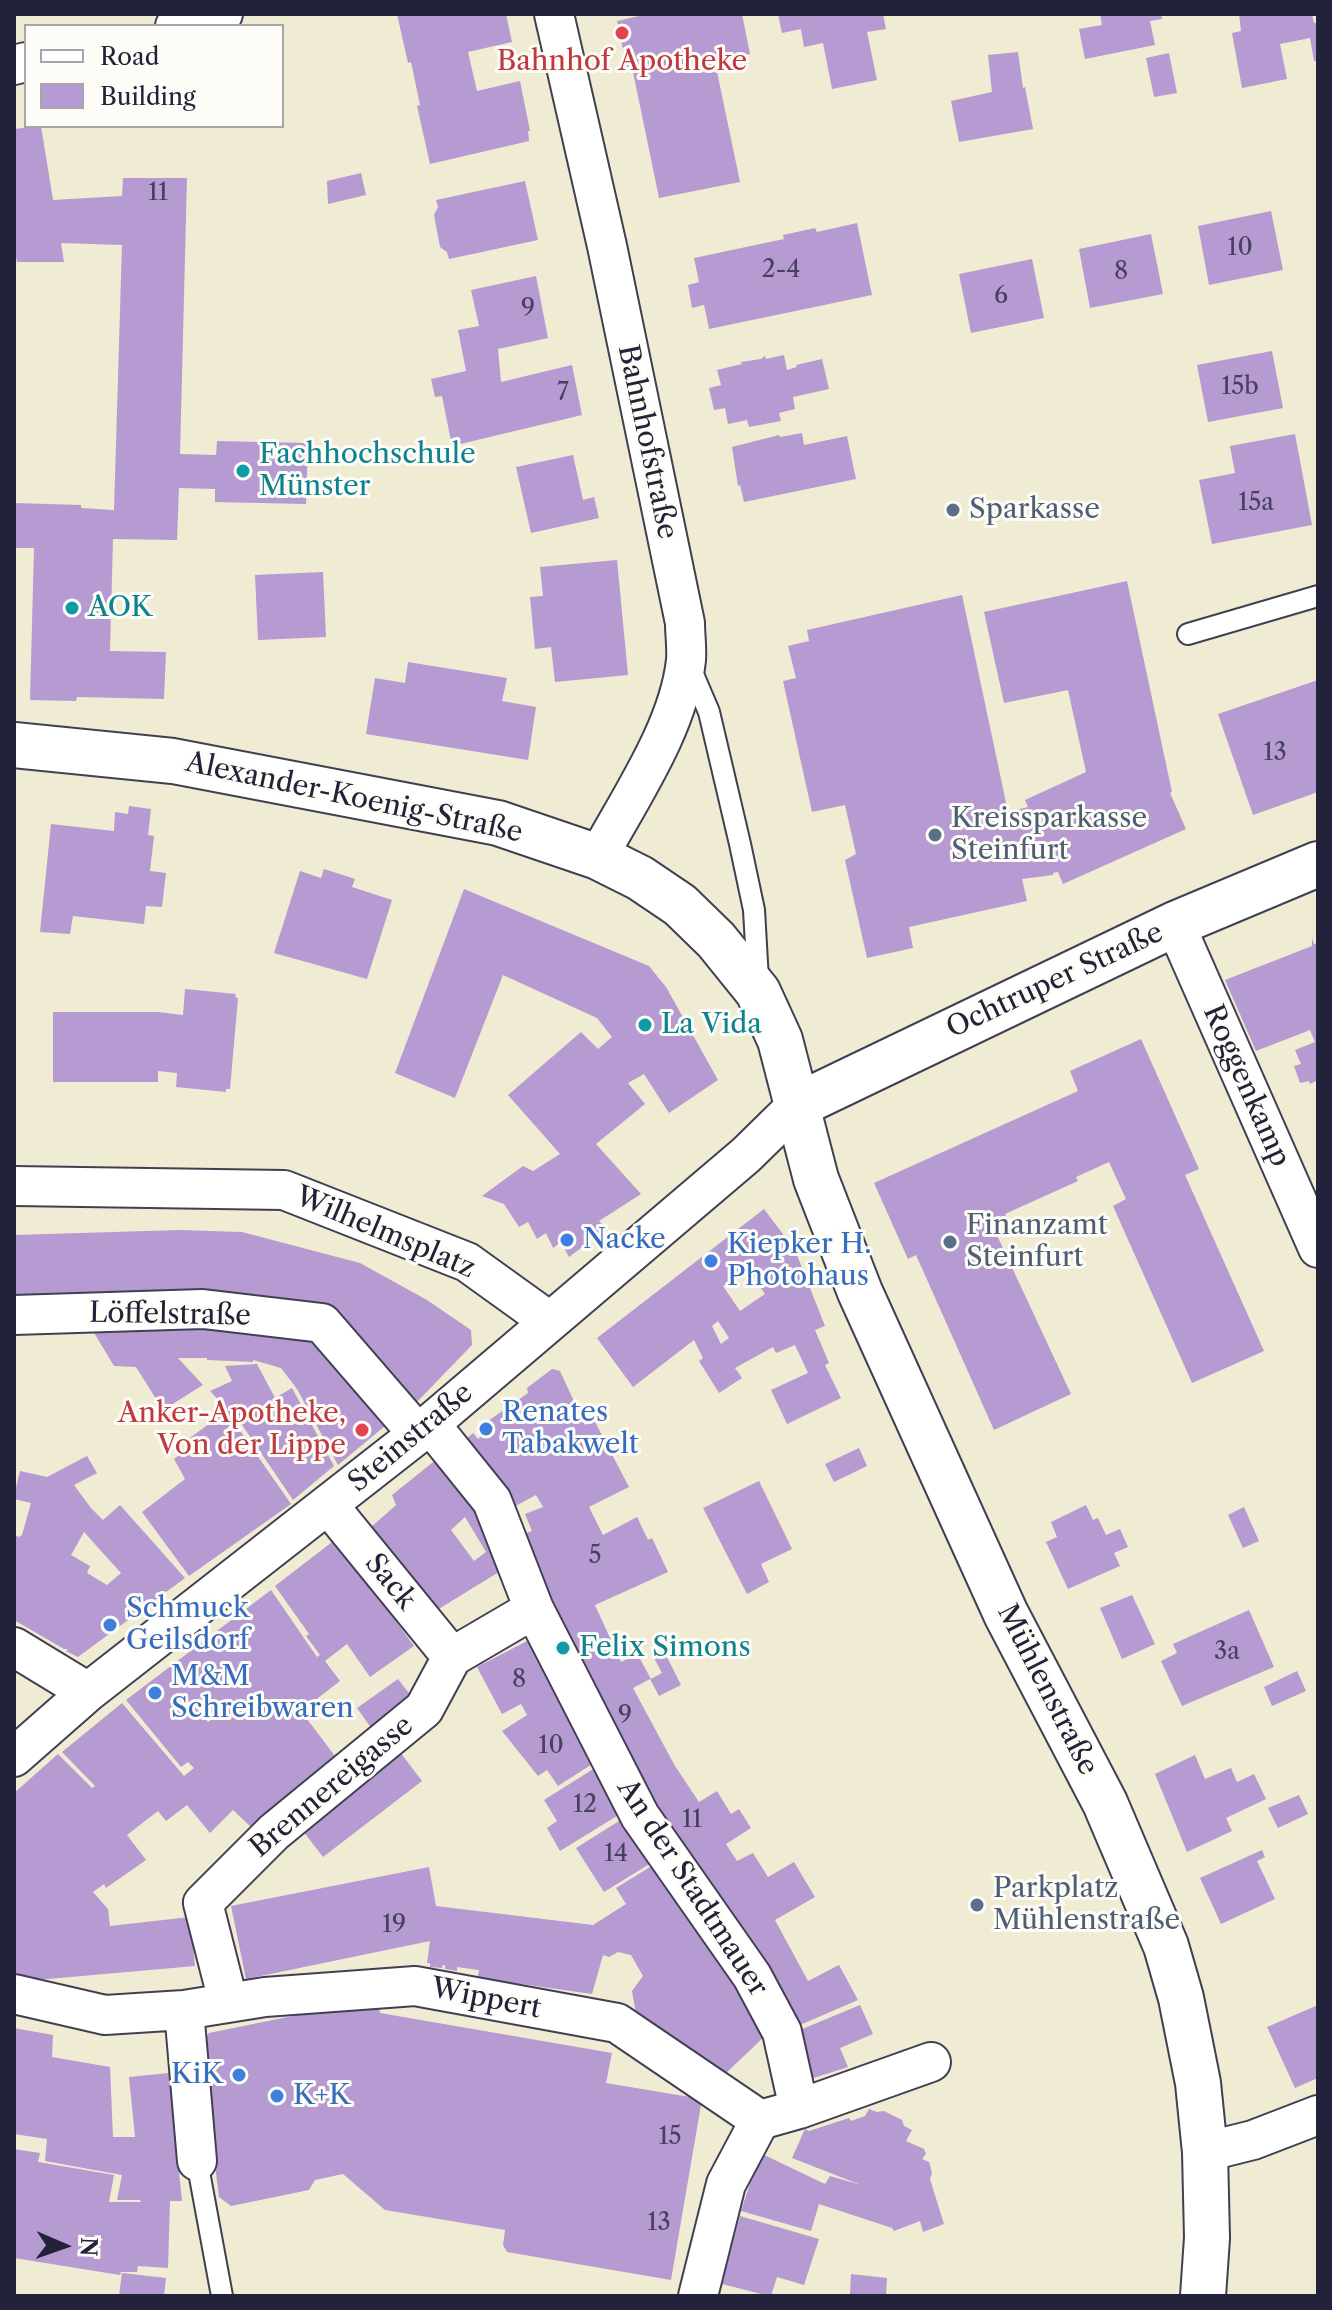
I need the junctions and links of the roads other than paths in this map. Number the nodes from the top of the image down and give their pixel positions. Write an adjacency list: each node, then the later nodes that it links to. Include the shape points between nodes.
1 (223, 14): 3 (street)
2 (554, 14): 6 (street, Bahnhofstraße, via 682,610)
3 (183, 24)
4 (1318, 596): 5 (lane)
5 (1188, 634)
6 (686, 660): 8 (street, Bahnhofstraße, via 662,738); 11 (lane, via 709,712 740,844 754,910)
7 (14, 745): 8 (main road, Alexander-Koenig-Straße, via 173,761 467,817)
8 (598, 857): 11 (main road, Alexander-Koenig-Straße, via 680,905)
9 (1318, 864): 10 (main road, Ochtruper Straße)
10 (1175, 924): 12 (main road, Ochtruper Straße); 14 (street, Roggenkamp)
11 (758, 992): 12 (main road, Alexander-Koenig-Straße, via 780,1040)
12 (796, 1106): 16 (street, Steinstraße, via 746,1155); 31 (main road, Mühlenstraße, via 816,1179 860,1292 1006,1614 1105,1803 1166,1946 1198,2083)
13 (14, 1186): 16 (street, Wilhelmsplatz, via 284,1190 467,1262)
14 (1318, 1248)
15 (14, 1315): 17 (street, Löffelstraße, via 203,1309 322,1323)
16 (549, 1321): 17 (street, Steinstraße)
17 (424, 1429): 18 (street, Steinstraße); 19 (street, An der Stadtmauer, via 492,1501)
18 (329, 1506): 21 (street, Sack); 22 (street, Steinstraße)
19 (534, 1609): 21 (street); 28 (street, An der Stadtmauer, via 640,1816 752,1976 782,2032)
20 (14, 1647): 22 (street)
21 (452, 1657): 25 (street, Brennereigasse, via 424,1709 274,1832 203,1903)
22 (88, 1692): 23 (street, Steinstraße)
23 (14, 1757)
24 (14, 1994): 26 (street, Wippert, via 105,2015)
25 (228, 2001): 26 (street, Wippert); 30 (street, Wippert, via 415,1986 617,2023)
26 (184, 2010): 32 (street)
27 (931, 2062): 28 (street)
28 (799, 2109): 30 (street)
29 (1318, 2115): 31 (street)
30 (760, 2120): 34 (street, via 726,2184)
31 (1205, 2152): 35 (main road, Mühlenstraße)
32 (197, 2161): 33 (lane)
33 (222, 2296)
34 (698, 2296)
35 (1203, 2296)

